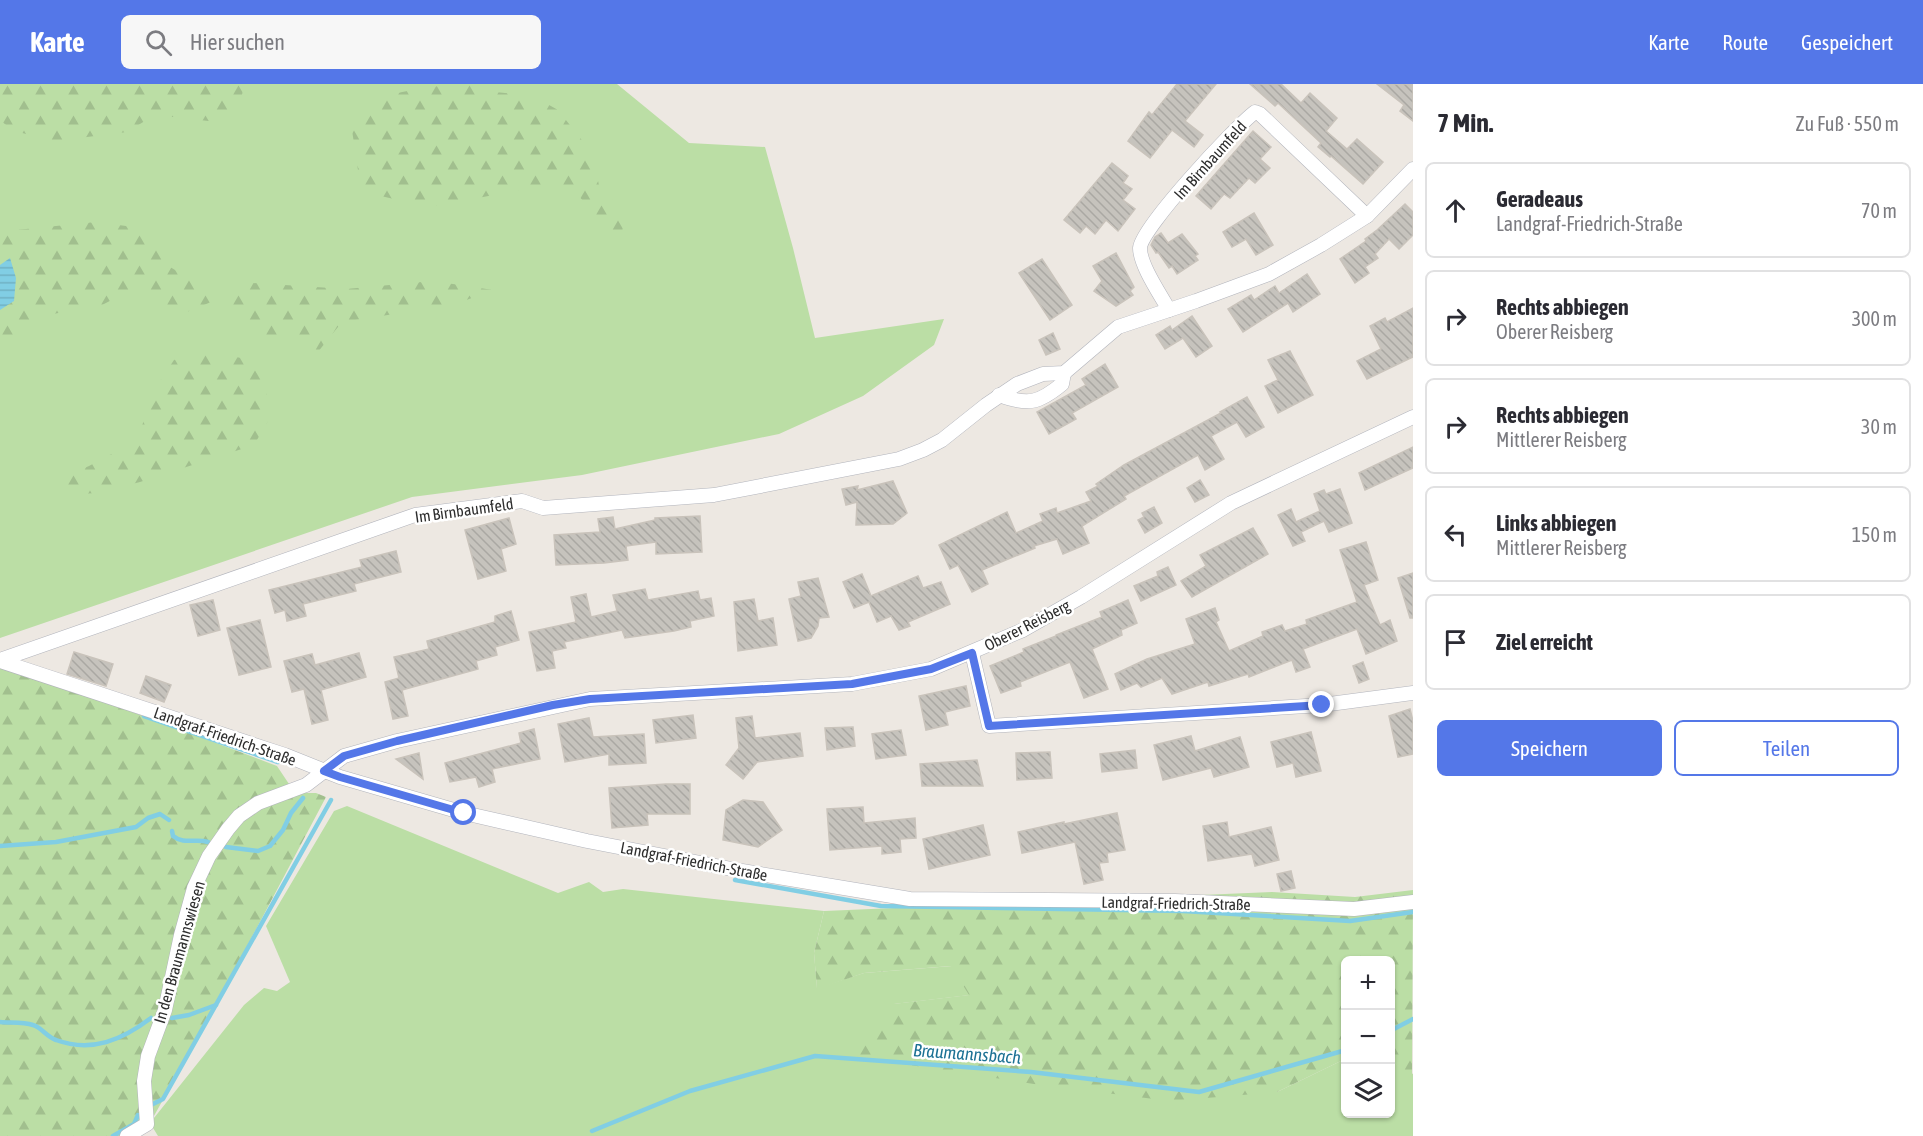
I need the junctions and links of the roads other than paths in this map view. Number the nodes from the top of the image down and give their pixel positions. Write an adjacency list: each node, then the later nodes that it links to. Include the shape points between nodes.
1 (1413, 169): 2 (street)
2 (1366, 216): 3 (street, via 1269,274); 3 (street, Im Birnbaumfeld, via 1255,112 1179,193 1140,245 1141,258)
3 (1169, 310): 4 (street, via 1118,327)
4 (1064, 373): 5 (street, Im Birnbaumfeld, via 1043,374); 5 (street, via 1062,384 1041,398 1029,402)
5 (999, 395): 8 (street, Im Birnbaumfeld, via 942,440 899,459 714,495 543,508 522,501 415,515)
6 (1413, 417): 7 (street, Oberer Reisberg, via 1231,503 1081,597)
7 (972, 653): 9 (street, via 989,726 1322,705); 10 (street, Oberer Reisberg, via 931,669 852,684 590,699 553,705 344,756)
8 (0, 660): 10 (street, Landgraf-Friedrich-Straße)
9 (1413, 693)
10 (324, 771): 11 (street, Landgraf-Friedrich-Straße, via 464,813 587,841 910,899 1175,901 1354,909); 12 (street, In den Braumannswiesen, via 306,786 249,808 209,856 194,888 165,1010 148,1056 144,1081)
11 (1413, 902)
12 (151, 1130): 13 (street, In den Braumannswiesen)
13 (128, 1136)

